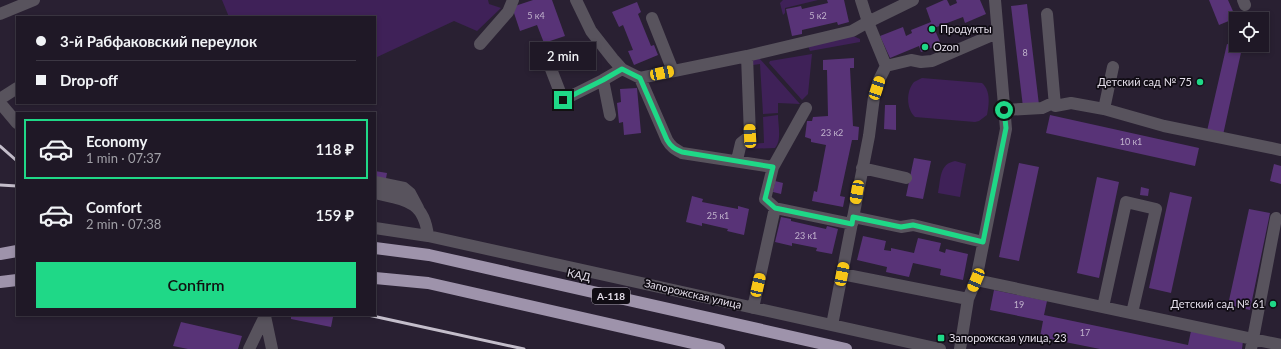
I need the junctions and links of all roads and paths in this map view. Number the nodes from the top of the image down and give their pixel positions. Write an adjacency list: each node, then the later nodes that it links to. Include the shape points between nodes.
1 (512, 0): 12 (street, via 508,12)
2 (576, 0): 17 (street, via 591,31)
3 (860, 0): 10 (street)
4 (913, 0): 10 (street)
5 (995, 0): 11 (street)
6 (28, 1): 7 (street)
7 (0, 14)
8 (1047, 14): 23 (street)
9 (652, 18): 18 (street)
10 (868, 22): 14 (street, via 852,31); 15 (street)
11 (998, 33): 15 (street, via 932,61 911,60); 27 (street)
12 (480, 44)
13 (544, 51): 20 (street, via 563,100)
14 (747, 56): 18 (street); 31 (street, via 750,136 741,142)
15 (886, 66): 33 (street, via 874,97)
16 (1113, 67): 26 (street)
17 (622, 69): 19 (street); 20 (street)
18 (673, 71): 19 (street)
19 (640, 78): 31 (street, via 671,146 682,152)
20 (603, 80): 28 (street)
21 (16, 89): 22 (street)
22 (0, 99)
23 (1055, 102): 26 (street, via 1056,106 1071,103); 27 (street, via 1042,108)
24 (0, 103): 29 (street)
25 (806, 108): 32 (street)
26 (1104, 109): 30 (street, via 1164,126)
27 (1004, 110): 43 (street, via 1006,128)
28 (610, 115)
29 (16, 122)
30 (1281, 150)
31 (737, 160): 32 (street)
32 (773, 167): 37 (street, via 765,199)
33 (862, 168): 34 (street); 40 (street)
34 (906, 178)
35 (376, 182): 38 (street, via 404,188 410,193)
36 (376, 193): 38 (street, via 414,203)
37 (775, 208): 40 (street); 54 (street)
38 (420, 212): 42 (street, via 427,226)
39 (1276, 218): 58 (street)
40 (852, 220): 43 (street, via 901,227 913,225); 47 (street)
41 (376, 228): 42 (street, Запорожская улица)
42 (428, 236): 54 (street, Запорожская улица)
43 (983, 242): 50 (street)
44 (376, 248): 65 (highway, КАД / А-118, via 429,255)
45 (16, 252): 46 (highway)
46 (0, 254)
47 (842, 274): 52 (street); 57 (street)
48 (376, 278): 64 (highway, А-118, via 428,283)
49 (16, 280): 51 (highway)
50 (976, 280): 52 (street); 53 (street)
51 (0, 282)
52 (968, 299): 67 (street)
53 (1103, 307): 55 (street); 55 (street, via 1126,202 1156,209)
54 (753, 308): 57 (street, Запорожская улица)
55 (1132, 313): 58 (street)
56 (265, 316): 60 (street); 61 (street); 62 (street); 63 (street)
57 (832, 325): 66 (street, Запорожская улица)
58 (1252, 344): 59 (street)
59 (1281, 345)
60 (249, 349)
61 (257, 349)
62 (264, 349)
63 (272, 349)
64 (718, 349)
65 (846, 349)
66 (940, 349)
67 (960, 349)

